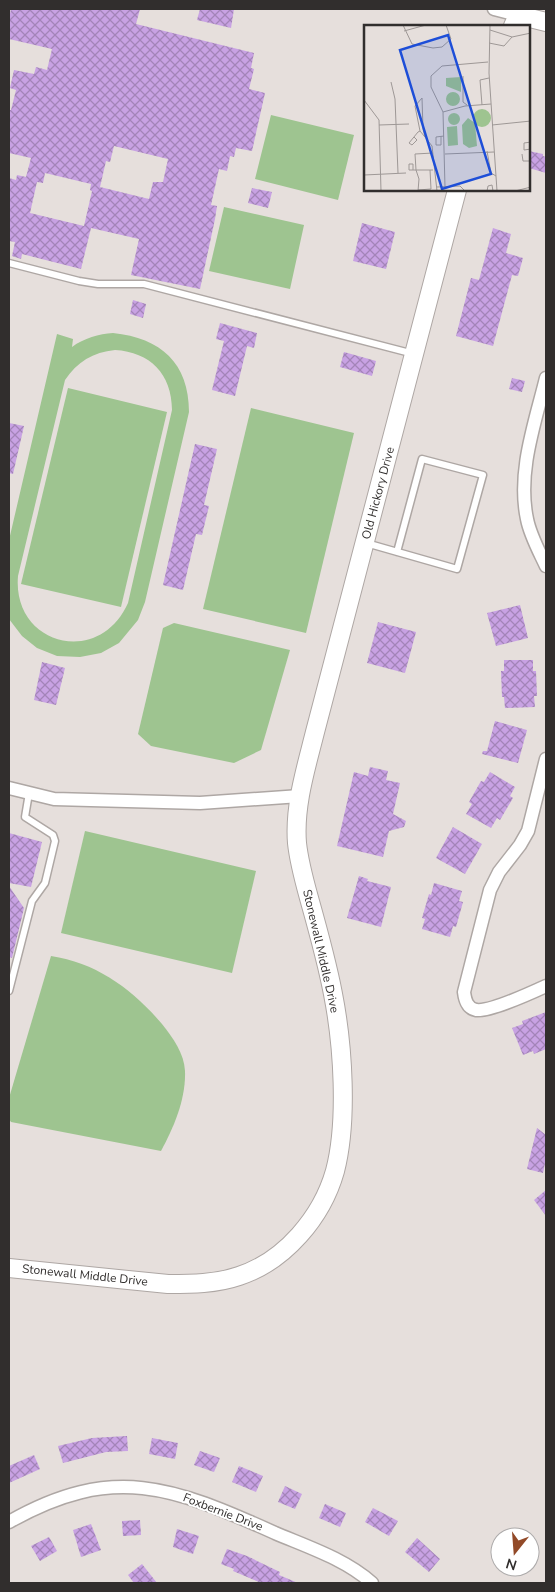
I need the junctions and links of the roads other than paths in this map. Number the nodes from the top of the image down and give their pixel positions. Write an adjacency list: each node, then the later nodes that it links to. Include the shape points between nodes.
1 (494, 9): 2 (street)
2 (515, 20): 3 (street)
3 (546, 22)
4 (456, 191): 6 (street, Old Hickory Drive)
5 (9, 263): 6 (lane, via 98,284 144,284)
6 (415, 355): 9 (street, Old Hickory Drive)
7 (546, 378): 8 (street)
8 (543, 408): 11 (street, via 527,459 524,498 527,520)
9 (365, 543): 10 (lane); 15 (street, Old Hickory Drive)
10 (397, 552): 10 (lane, via 457,569 483,475 422,459)
11 (546, 566)
12 (546, 759): 16 (street, via 528,831 490,890 464,992 469,1006 482,1010)
13 (9, 788): 14 (street)
14 (29, 793): 15 (street, via 54,799 200,803); 17 (lane, via 25,817 52,835 55,841 45,883 32,901)
15 (300, 796): 18 (street, Stonewall Middle Drive, via 297,844 333,995 342,1099 335,1171 311,1221 281,1253 239,1276 219,1281 168,1284)
16 (546, 986)
17 (9, 991)
18 (9, 1268)
19 (9, 1522): 20 (street, Foxbernie Drive, via 55,1500 84,1491 106,1487 152,1489 200,1501 238,1516 343,1563)
20 (372, 1583)

